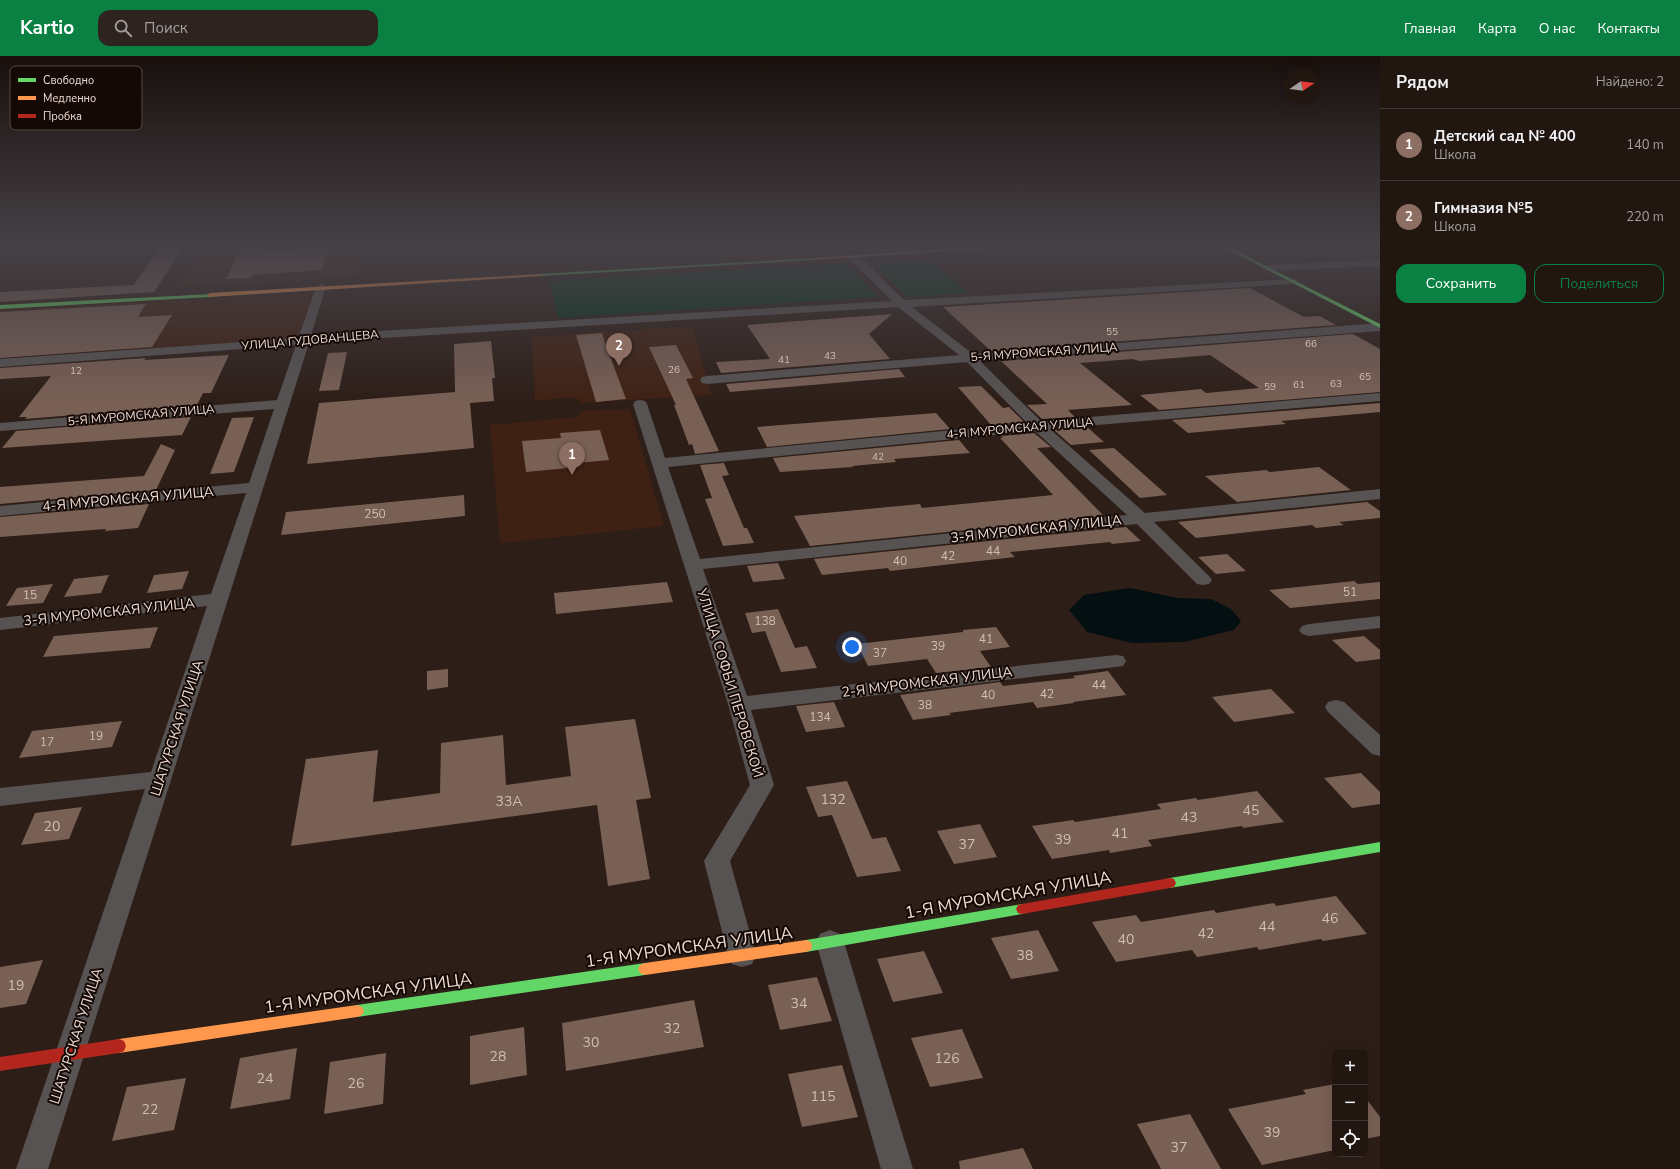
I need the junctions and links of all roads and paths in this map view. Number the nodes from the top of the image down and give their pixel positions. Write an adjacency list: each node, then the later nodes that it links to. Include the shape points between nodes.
1 (129, 299): 7 (street)
2 (317, 299): 9 (street, ШАТУРСКАЯ УЛИЦА)
3 (897, 299): 6 (street)
4 (957, 299): 6 (street, УЛИЦА ГУДОВАНЦЕВА)
5 (1326, 299): 8 (street)
6 (900, 302): 9 (street, УЛИЦА ГУДОВАНЦЕВА, via 316,338); 10 (street)
7 (0, 307)
8 (1380, 326): 10 (street, 5-Я МУРОМСКАЯ УЛИЦА)
9 (303, 341): 11 (street, УЛИЦА ГУДОВАНЦЕВА); 14 (street, ШАТУРСКАЯ УЛИЦА)
10 (970, 358): 12 (street, 5-Я МУРОМСКАЯ УЛИЦА); 16 (street)
11 (0, 363)
12 (707, 380)
13 (1380, 397): 16 (street, 4-Я МУРОМСКАЯ УЛИЦА)
14 (283, 404): 17 (street, 5-Я МУРОМСКАЯ УЛИЦА); 19 (street, ШАТУРСКАЯ УЛИЦА)
15 (640, 404): 18 (street, УЛИЦА СОФЬИ ПЕРОВСКОЙ)
16 (1038, 426): 18 (street, 4-Я МУРОМСКАЯ УЛИЦА); 22 (street)
17 (0, 427)
18 (660, 463): 23 (street, УЛИЦА СОФЬИ ПЕРОВСКОЙ)
19 (256, 486): 21 (street, 4-Я МУРОМСКАЯ УЛИЦА); 25 (street, ШАТУРСКАЯ УЛИЦА)
20 (1380, 494): 22 (street, 3-Я МУРОМСКАЯ УЛИЦА)
21 (0, 511)
22 (1140, 518): 23 (street, 3-Я МУРОМСКАЯ УЛИЦА); 24 (street)
23 (693, 565): 30 (street, УЛИЦА СОФЬИ ПЕРОВСКОЙ)
24 (1202, 580)
25 (219, 599): 27 (street, 3-Я МУРОМСКАЯ УЛИЦА); 33 (street, ШАТУРСКАЯ УЛИЦА)
26 (1380, 622): 28 (street)
27 (0, 624)
28 (1309, 630)
29 (1116, 661): 30 (street, 2-Я МУРОМСКАЯ УЛИЦА)
30 (739, 704): 37 (street, УЛИЦА СОФЬИ ПЕРОВСКОЙ, via 762,785 717,861)
31 (1336, 706): 32 (street)
32 (1380, 748)
33 (160, 779): 34 (street); 38 (street, ШАТУРСКАЯ УЛИЦА)
34 (0, 797)
35 (1380, 847): 36 (street, 1-Я МУРОМСКАЯ УЛИЦА)
36 (830, 942): 37 (street, 1-Я МУРОМСКАЯ УЛИЦА); 41 (street)
37 (742, 955): 38 (street, 1-Я МУРОМСКАЯ УЛИЦА)
38 (70, 1052): 39 (street, 1-Я МУРОМСКАЯ УЛИЦА); 40 (street, ШАТУРСКАЯ УЛИЦА)
39 (0, 1064)
40 (32, 1169)
41 (897, 1169)

